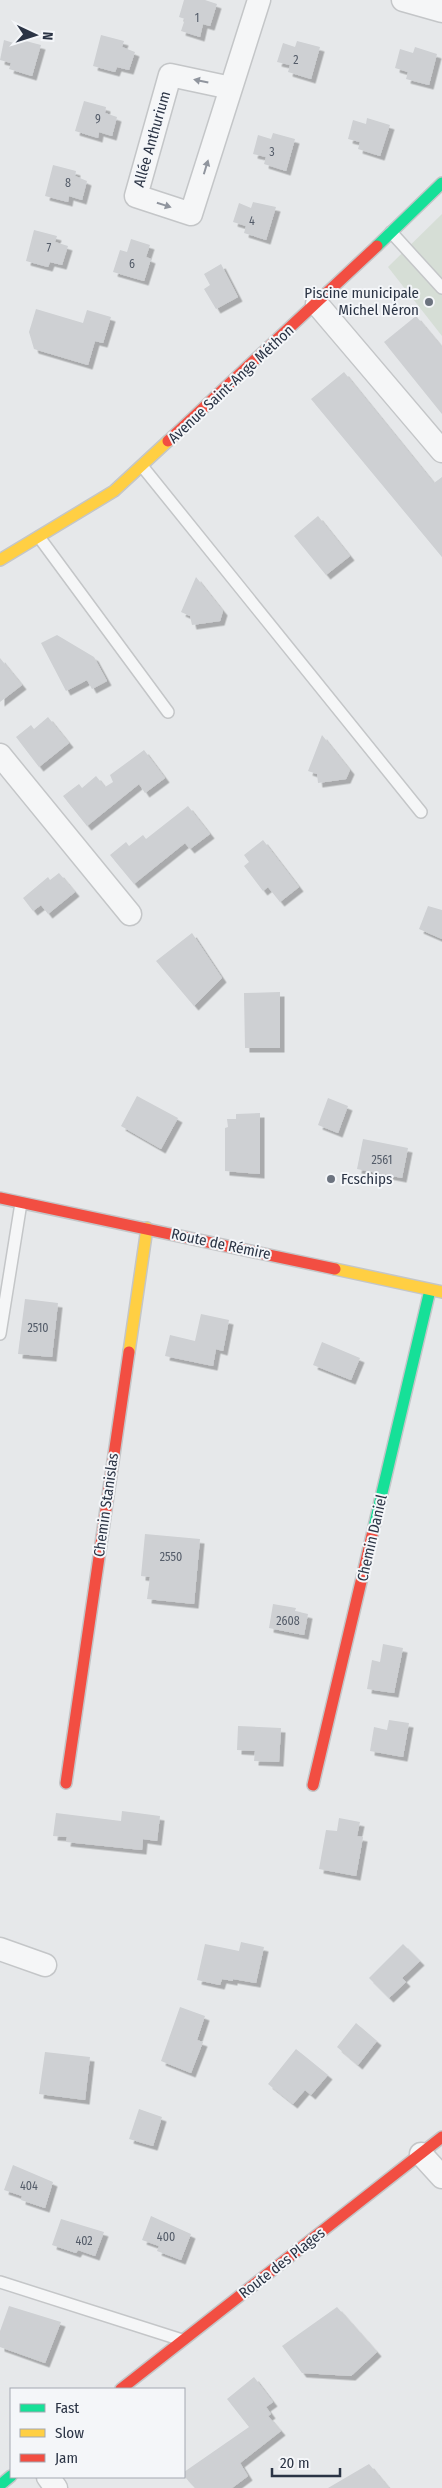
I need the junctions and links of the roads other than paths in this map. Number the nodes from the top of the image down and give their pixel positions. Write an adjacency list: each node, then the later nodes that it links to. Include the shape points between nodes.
1 (259, 0): 4 (street, Allée Anthurium)
2 (403, 0): 3 (street)
3 (442, 12)
4 (231, 88): 4 (street, Allée Anthurium, one-way to 4, via 170,75 136,196 192,214)
5 (442, 183): 6 (street, Avenue Saint-Ange Méthon)
6 (391, 232): 8 (lane); 10 (street, Avenue Saint-Ange Méthon)
7 (442, 268): 8 (lane)
8 (433, 277): 9 (lane)
9 (442, 288)
10 (317, 304): 11 (street); 12 (street, Avenue Saint-Ange Méthon)
11 (442, 452)
12 (142, 466): 13 (street, Avenue Saint-Ange Méthon, via 114,492); 17 (lane)
13 (39, 536): 14 (street, Avenue Saint-Ange Méthon); 15 (lane)
14 (0, 560)
15 (168, 712)
16 (0, 755): 18 (street)
17 (421, 812)
18 (130, 914)
19 (0, 1198): 20 (street, Route de Rémire)
20 (21, 1202): 21 (street, Route de Rémire); 23 (lane)
21 (147, 1228): 22 (street, Route de Rémire); 24 (street, Chemin Stanislas)
22 (436, 1291): 25 (street, Chemin Daniel)
23 (0, 1334)
24 (66, 1783)
25 (313, 1785)
26 (0, 1949): 27 (street)
27 (45, 1965)
28 (442, 2137): 29 (street, Route des Plages)
29 (421, 2154): 30 (street); 32 (street, Route des Plages)
30 (442, 2177)
31 (0, 2282): 32 (lane)
32 (184, 2340): 33 (street, Route des Plages)
33 (123, 2388)
34 (10, 2477): 35 (street)
35 (0, 2485)

